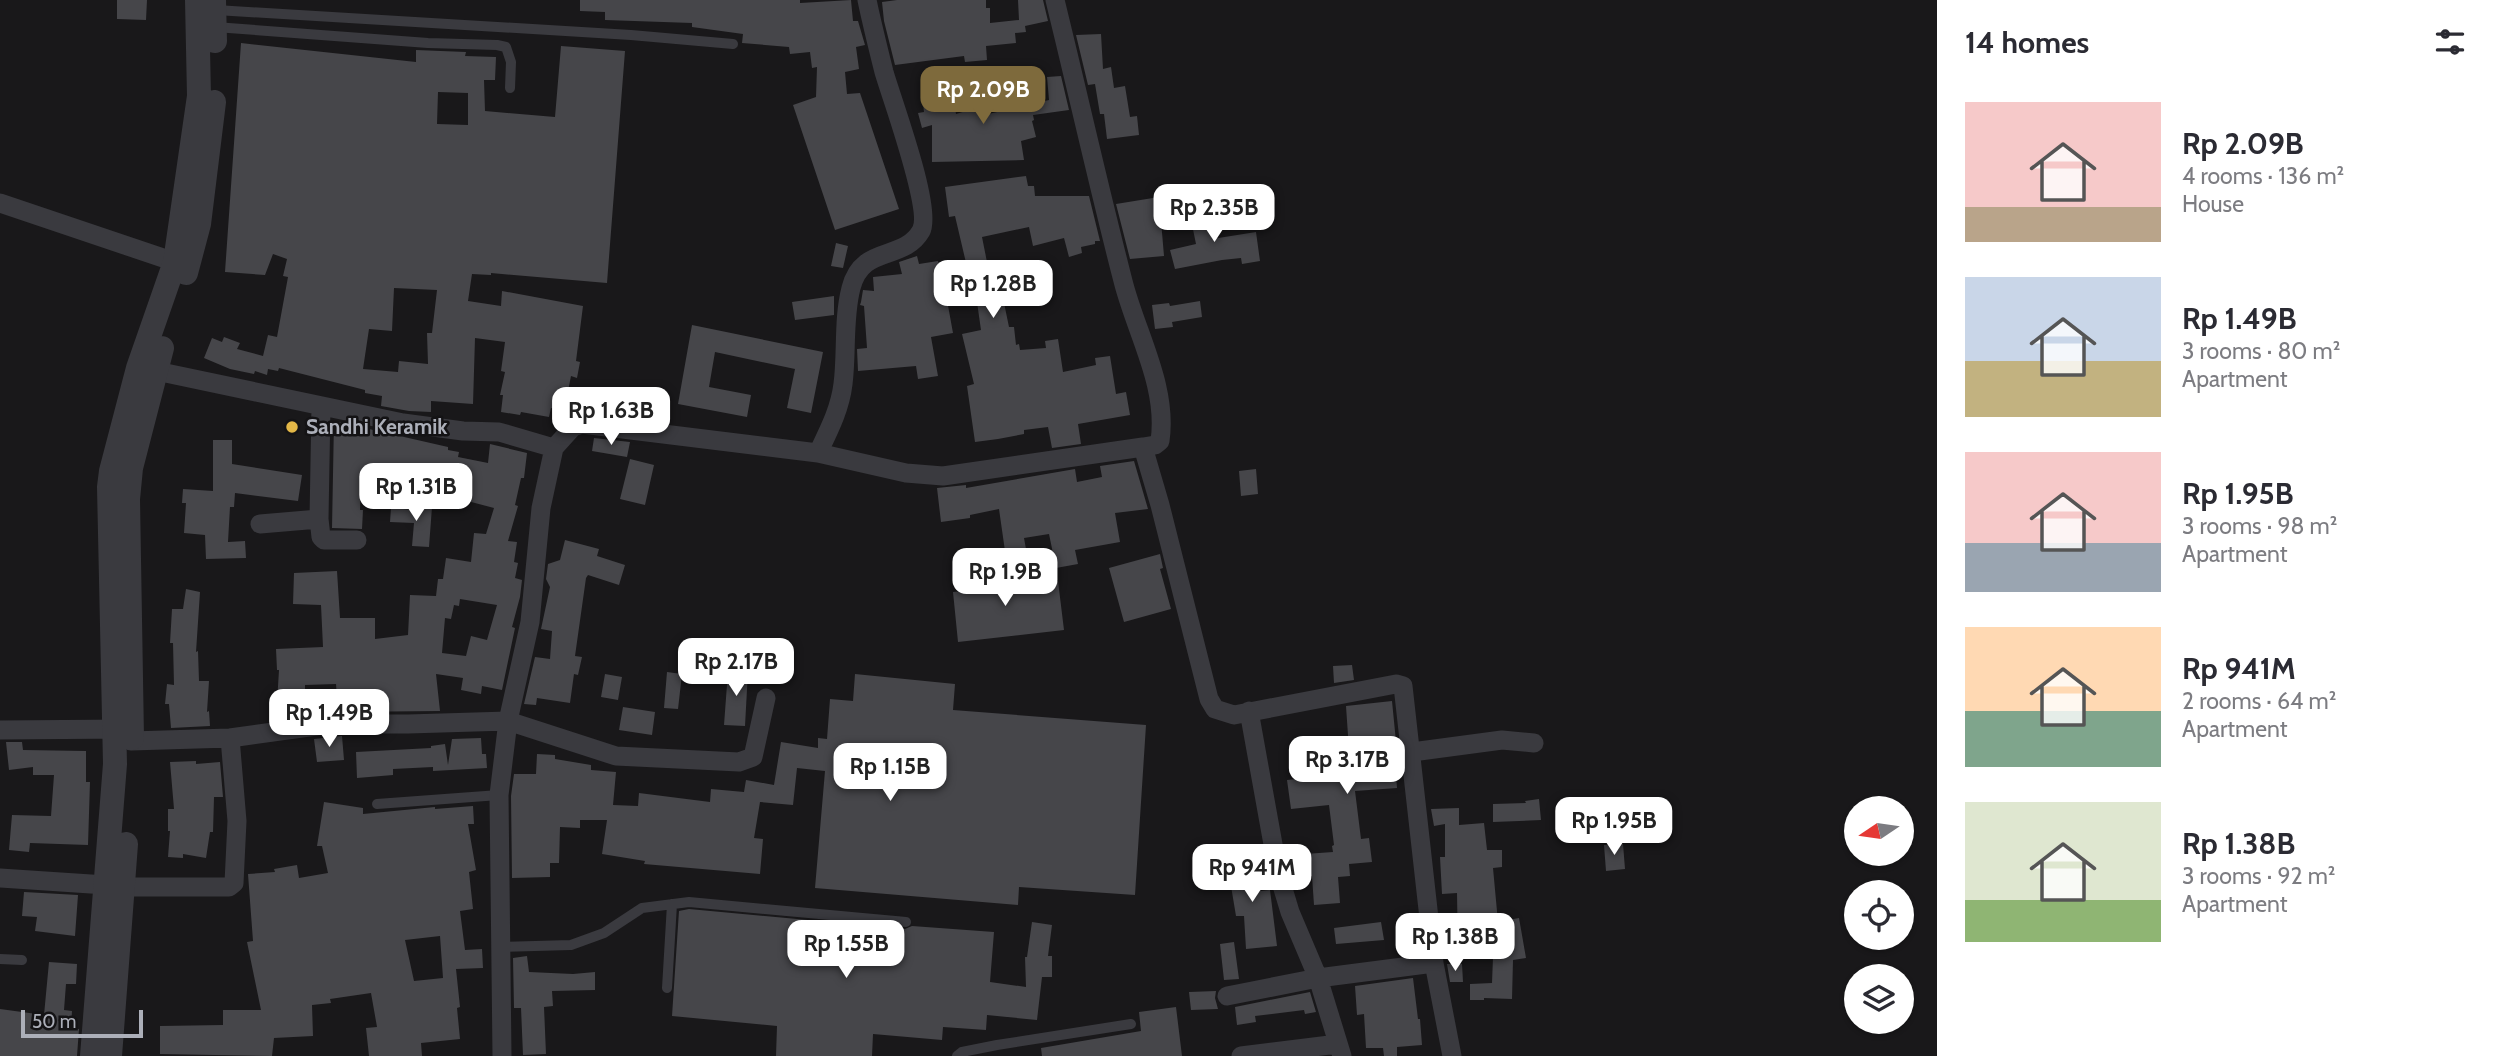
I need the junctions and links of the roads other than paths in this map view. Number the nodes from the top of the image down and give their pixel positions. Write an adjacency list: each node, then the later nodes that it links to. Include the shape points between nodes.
1 (867, 0): 12 (street, via 909,153 923,225 914,240 855,272 843,386 836,417)
2 (1055, 0): 10 (street, via 1124,284 1157,387 1160,441)
3 (208, 10): 4 (lane); 5 (lane, via 428,43 497,44 506,47 511,62); 7 (street); 8 (street, via 216,92 199,224 189,265)
4 (733, 44)
5 (510, 88)
6 (0, 202): 7 (street)
7 (175, 262): 8 (street)
8 (146, 369): 9 (street); 20 (street, via 119,525)
9 (321, 406): 11 (street, via 403,423 499,432); 13 (street)
10 (1143, 447): 12 (street, via 943,476 906,473); 17 (street, via 1209,699 1225,714)
11 (554, 448): 12 (street, via 573,427 582,424); 18 (street, via 541,508 530,622)
12 (818, 453)
13 (320, 519): 14 (street); 15 (street, via 324,540)
14 (260, 524)
15 (357, 540)
16 (766, 698): 18 (street, via 753,757 739,762 616,756)
17 (1249, 711): 23 (street, via 1400,684 1405,689); 34 (street, via 1279,872)
18 (508, 721): 21 (street, via 331,724); 24 (street)
19 (0, 730): 20 (street)
20 (126, 733): 21 (street); 27 (street)
21 (230, 738): 27 (street, via 237,821 234,883 229,887)
22 (1534, 743): 23 (street, via 1502,740)
23 (1412, 752): 33 (street)
24 (499, 795): 25 (lane); 30 (street)
25 (377, 804)
26 (0, 878): 27 (street)
27 (114, 886): 39 (street); 40 (street)
28 (672, 904): 29 (lane); 30 (lane, via 642,908 604,933 571,944); 35 (lane)
29 (906, 922)
30 (501, 947): 41 (street)
31 (0, 959): 32 (lane)
32 (22, 960)
33 (1434, 963): 34 (street); 44 (street)
34 (1318, 978): 36 (street); 38 (street)
35 (667, 988)
36 (1227, 996)
37 (1131, 1024): 42 (lane, via 997,1045)
38 (1340, 1050): 43 (street)
39 (92, 1056)
40 (110, 1056)
41 (502, 1056)
42 (957, 1056)
43 (1241, 1056)
44 (1452, 1056)

